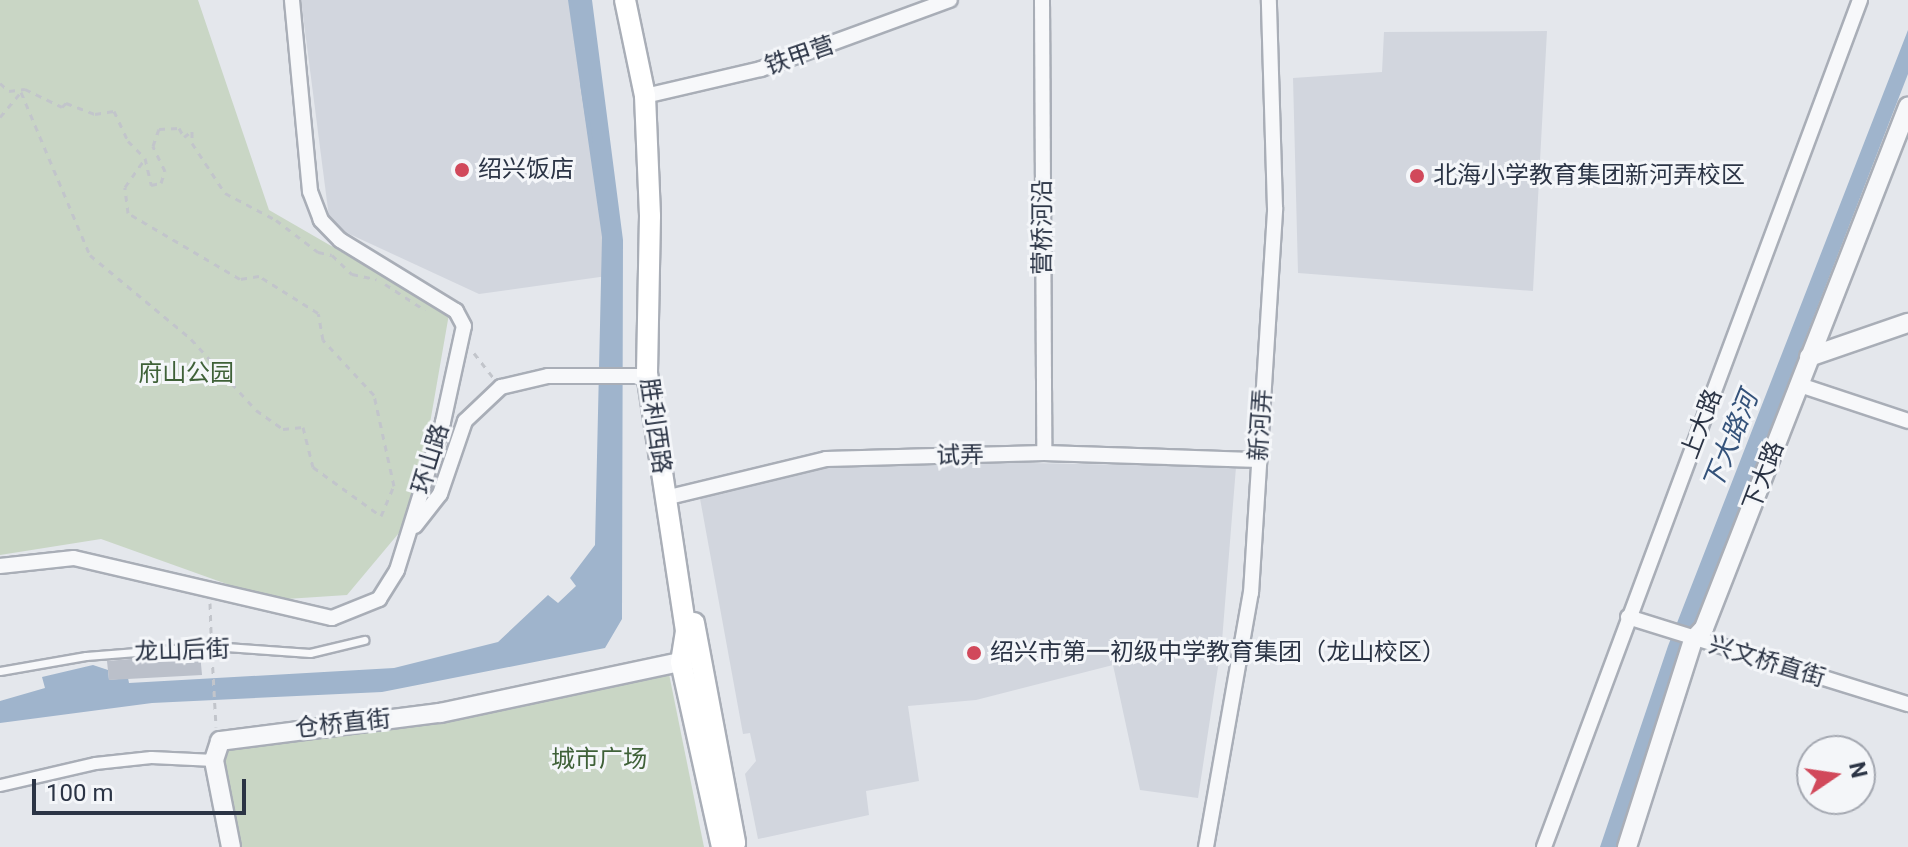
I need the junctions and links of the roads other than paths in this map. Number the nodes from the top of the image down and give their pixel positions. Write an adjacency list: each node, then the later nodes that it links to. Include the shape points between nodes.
1 (292, 0): 18 (street, 环山路, via 310,191 321,220 350,247 456,311 464,326 443,422)
2 (625, 0): 8 (main road, 胜利西路)
3 (636, 0): 8 (main road, 胜利西路)
4 (950, 0): 8 (street, 铁甲营, via 761,69)
5 (1042, 0): 15 (street, 营桥河沿)
6 (1269, 0): 16 (street, 新河弄, via 1275,208)
7 (1860, 0): 20 (street, 上大路)
8 (651, 95): 12 (main road, 胜利西路, via 650,216); 17 (main road, 胜利西路, via 663,215 656,373)
9 (1908, 107): 11 (street, 下大路)
10 (1908, 323): 11 (street)
11 (1809, 357): 13 (street, 下大路)
12 (637, 376): 17 (main road, 胜利西路); 18 (street, via 548,376 501,387 465,421 440,494)
13 (1800, 385): 14 (street); 21 (street, 下大路, via 1704,628)
14 (1908, 421)
15 (1044, 453): 16 (street, 试弄); 17 (street, 试弄, via 826,459)
16 (1259, 460): 31 (street, 新河弄, via 1251,593)
17 (670, 497): 23 (main road, 胜利西路)
18 (408, 534): 19 (street, 环山路, via 397,570 379,599 332,618 74,558)
19 (0, 566)
20 (1628, 617): 21 (street, 兴文桥直街); 32 (street, 上大路)
21 (1691, 639): 25 (street, 兴文桥直街); 33 (street, 下大路)
22 (364, 640): 24 (lane, 龙山后街, via 310,653 212,646 86,656)
23 (690, 660): 26 (street, 仓桥直街, via 440,713 234,736 220,741); 29 (main road, 胜利西路); 30 (main road, 胜利西路)
24 (0, 671)
25 (1908, 704)
26 (214, 760): 27 (street, via 151,757 95,763); 28 (street)
27 (0, 785)
28 (231, 847)
29 (722, 847)
30 (736, 847)
31 (1206, 847)
32 (1544, 847)
33 (1627, 847)

